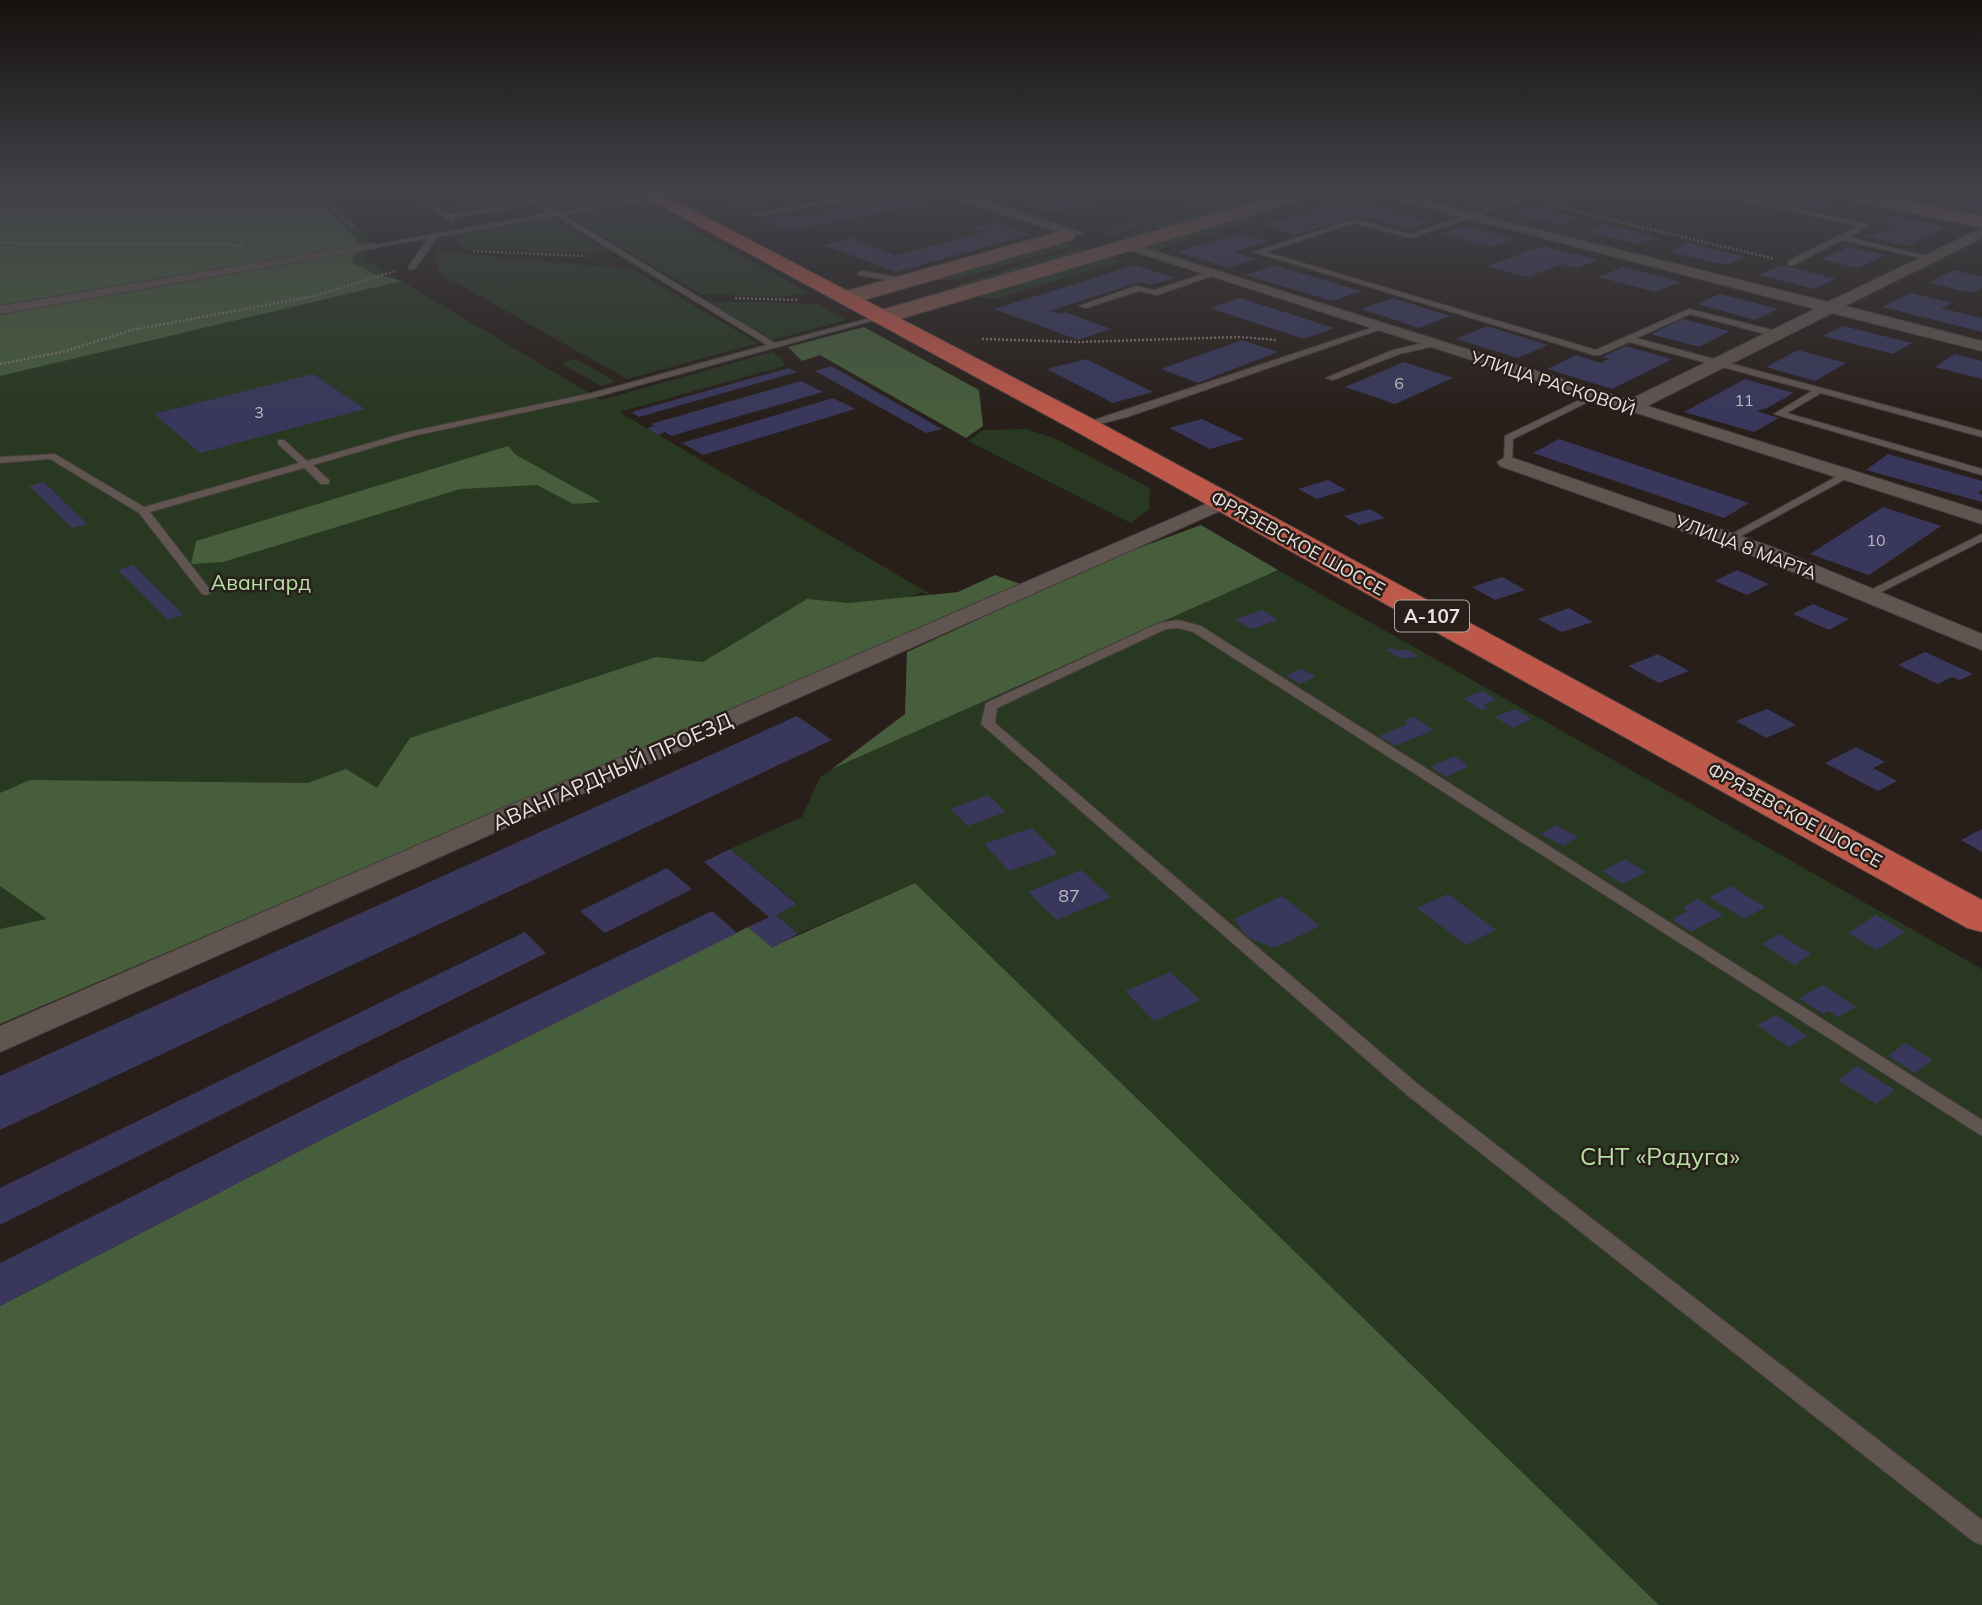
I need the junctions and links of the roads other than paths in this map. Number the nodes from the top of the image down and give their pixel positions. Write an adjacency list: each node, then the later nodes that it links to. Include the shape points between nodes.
1 (245, 268): 17 (street)
2 (645, 268): 23 (lane)
3 (789, 268): 14 (highway, ФРЯЗЕВСКОЕ ШОССЕ / А-107)
4 (953, 268): 12 (main road)
5 (1051, 268): 13 (main road)
6 (1194, 268): 11 (street, УЛИЦА РАСКОВОЙ)
7 (1311, 268): 21 (lane, via 1597,353)
8 (1673, 268): 16 (street)
9 (1910, 268): 16 (street)
10 (862, 273): 12 (lane)
11 (1213, 274): 15 (lane, via 1154,293 1139,288); 19 (street, УЛИЦА РАСКОВОЙ)
12 (907, 281): 13 (main road); 14 (main road)
13 (953, 297): 18 (main road)
14 (846, 298): 18 (highway, ФРЯЗЕВСКОЕ ШОССЕ / А-107)
15 (1083, 306)
16 (1830, 308): 20 (street); 24 (street)
17 (0, 310)
18 (882, 317): 23 (lane); 30 (highway, ФРЯЗЕВСКОЕ ШОССЕ / А-107)
19 (1380, 328): 22 (street, УЛИЦА РАСКОВОЙ); 30 (lane)
20 (1777, 334): 21 (lane, via 1689,311); 25 (street)
21 (1629, 338): 25 (lane)
22 (1432, 344): 26 (lane, via 1396,352); 28 (street, УЛИЦА РАСКОВОЙ)
23 (774, 346): 35 (lane)
24 (1982, 346)
25 (1718, 363): 27 (lane); 29 (street)
26 (1330, 378)
27 (1820, 390): 31 (lane); 36 (lane, via 1779,414)
28 (1595, 396): 29 (street, УЛИЦА РАСКОВОЙ); 34 (lane, via 1508,438)
29 (1630, 407): 37 (street, УЛИЦА РАСКОВОЙ)
30 (1084, 425): 39 (highway, ФРЯЗЕВСКОЕ ШОССЕ / А-107)
31 (1982, 434)
32 (281, 442): 35 (lane)
33 (0, 460): 40 (lane, via 52,456)
34 (1507, 462): 43 (street, УЛИЦА 8 МАРТА)
35 (305, 465): 38 (lane); 40 (lane)
36 (1982, 472)
37 (1845, 475): 41 (street, УЛИЦА РАСКОВОЙ); 43 (lane)
38 (325, 482)
39 (1224, 502): 47 (highway, ФРЯЗЕВСКОЕ ШОССЕ / А-107); 48 (street, АВАНГАРДНЫЙ ПРОЕЗД)
40 (143, 511): 44 (lane)
41 (1982, 518)
42 (1982, 537): 45 (lane)
43 (1728, 539): 45 (street, УЛИЦА 8 МАРТА)
44 (206, 592)
45 (1867, 595): 46 (street, УЛИЦА 8 МАРТА)
46 (1982, 643)
47 (1982, 918)
48 (0, 1040)
49 (1982, 1129): 50 (lane, via 1197,629 1163,626 991,706 988,724 1413,1090)
50 (1982, 1534)

